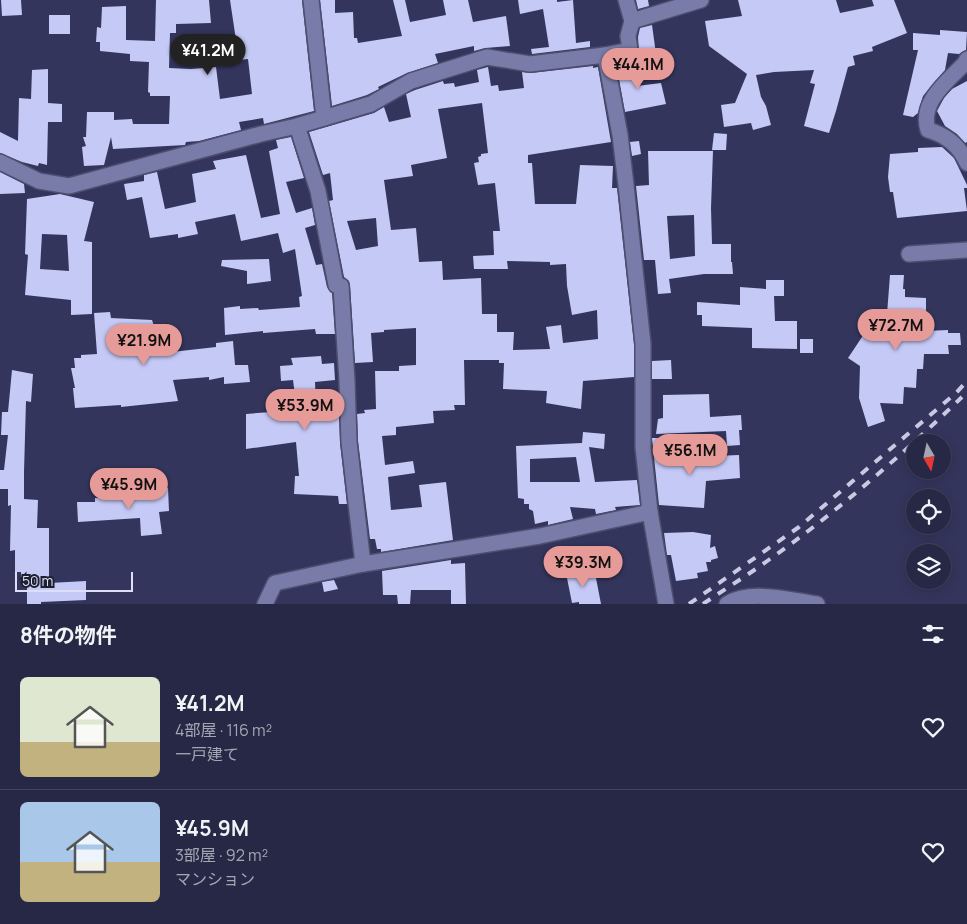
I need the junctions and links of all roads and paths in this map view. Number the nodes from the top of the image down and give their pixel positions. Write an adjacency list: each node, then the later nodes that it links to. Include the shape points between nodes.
1 (311, 0): 7 (street)
2 (626, 0): 4 (street)
3 (702, 0): 4 (street)
4 (632, 21): 5 (street, via 628,36 630,50)
5 (605, 55): 7 (street, via 530,64 487,57 411,81 371,104); 13 (street, via 621,144 643,344 643,447)
6 (967, 59): 9 (street, via 936,92 925,120 928,130 948,138)
7 (324, 118): 8 (street)
8 (297, 126): 10 (street, via 69,186 39,181); 14 (street, via 318,191 336,285 340,286 349,442)
9 (966, 155)
10 (0, 162)
11 (967, 250): 12 (street)
12 (909, 254)
13 (650, 512): 14 (street, via 540,536); 16 (street)
14 (364, 564): 15 (street, via 276,583)
15 (265, 604)
16 (666, 604)
17 (726, 604): 18 (street, via 748,597 777,597)
18 (817, 604)

